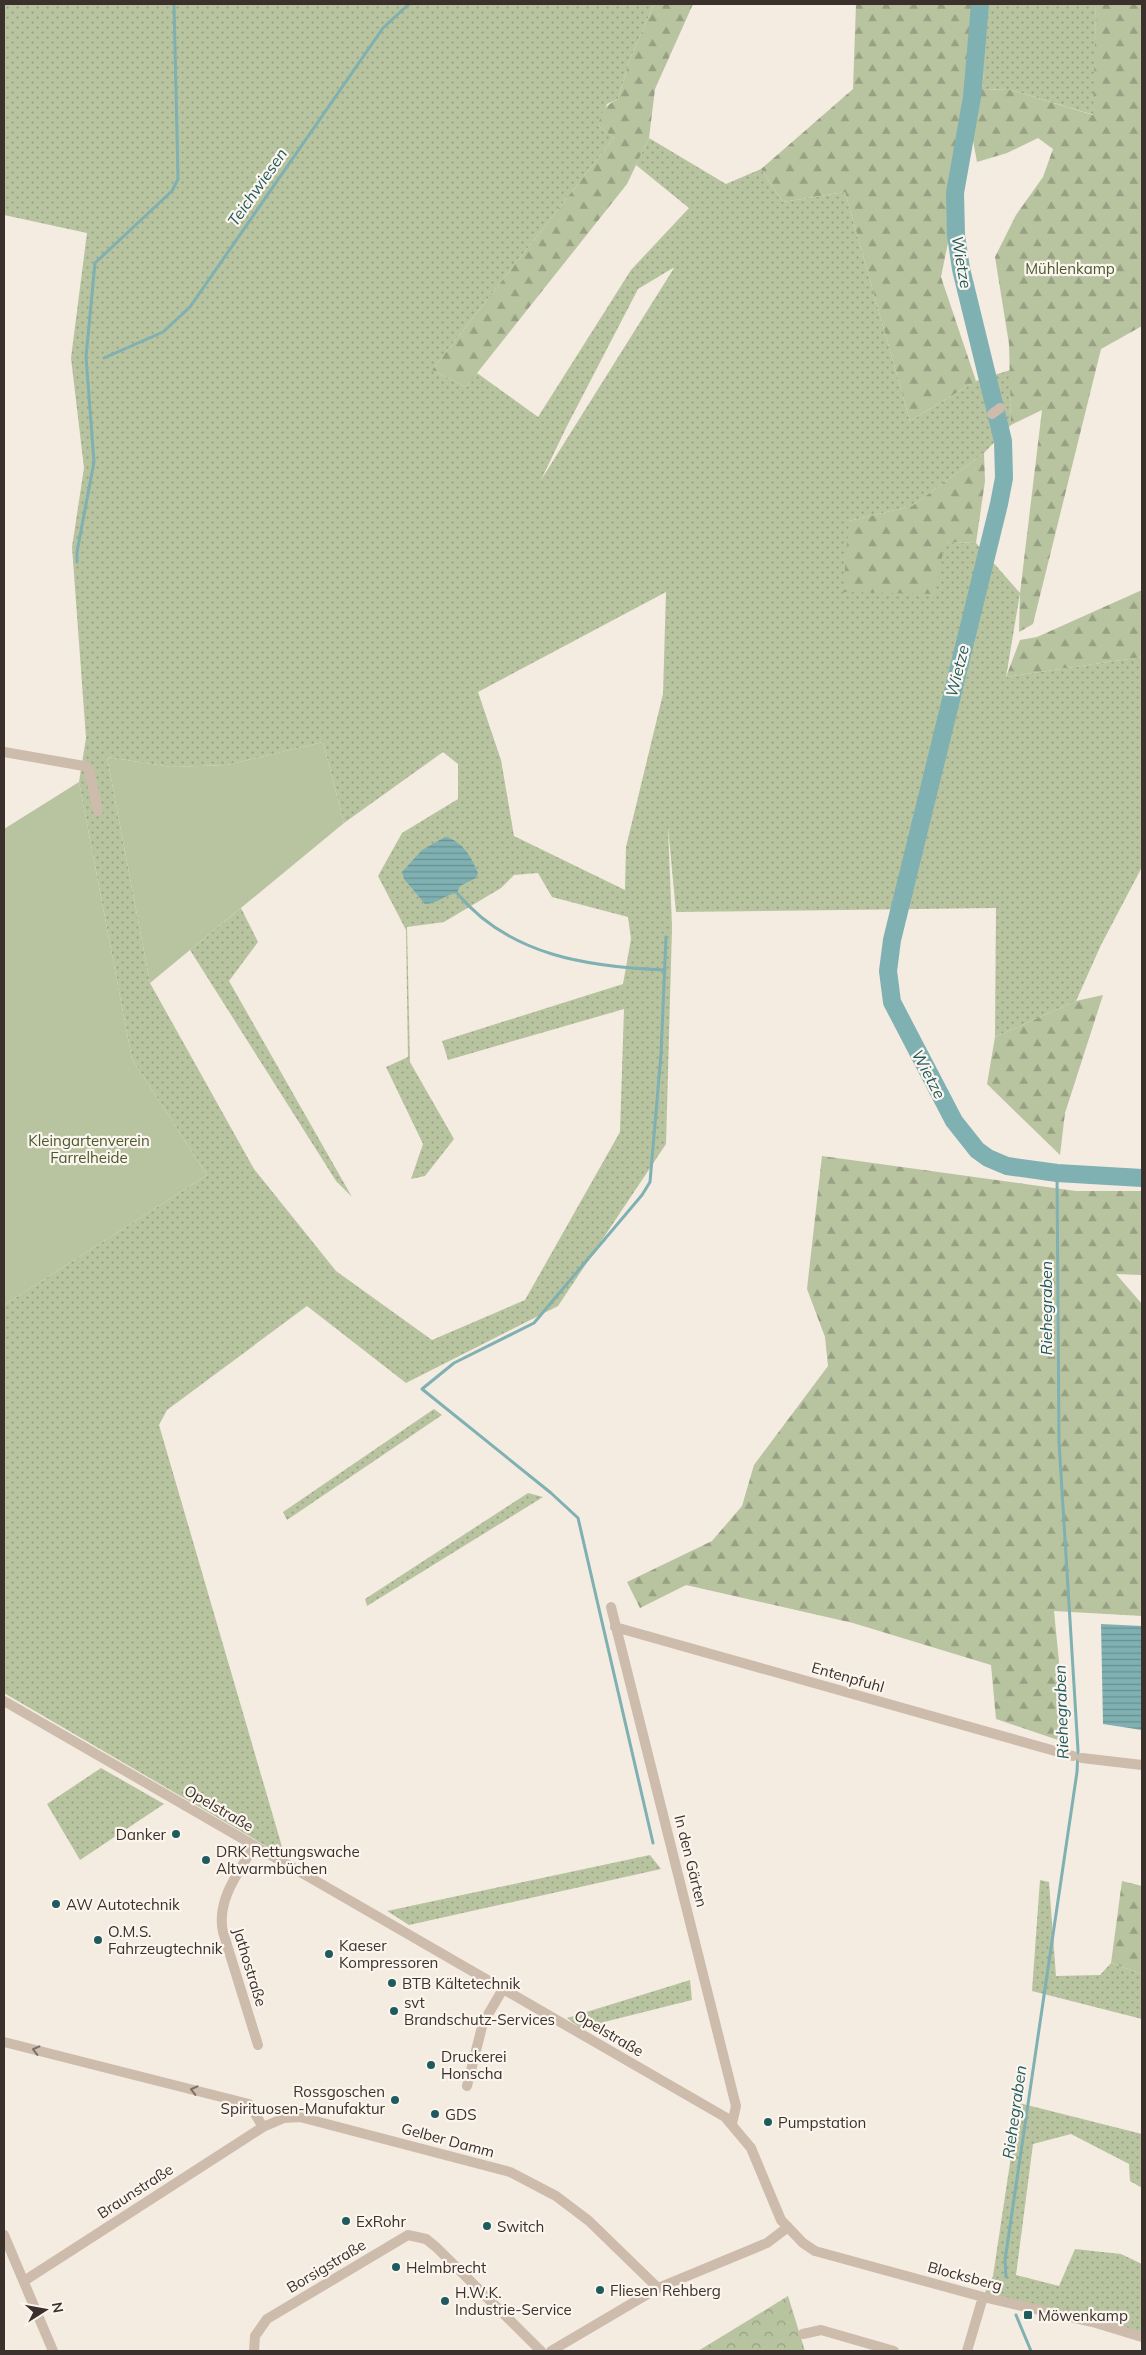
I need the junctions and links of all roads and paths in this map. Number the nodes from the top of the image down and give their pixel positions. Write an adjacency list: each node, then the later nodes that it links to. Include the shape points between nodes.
1 (4, 752): 2 (street, via 89,769)
2 (98, 810)
3 (611, 1607): 4 (street, In den Gärten)
4 (615, 1627): 6 (street, Entenpfuhl, via 1078,1757); 12 (street, In den Gärten, via 736,2106)
5 (5, 1704): 7 (street, Opelstraße)
6 (1142, 1765)
7 (254, 1846): 8 (street, Opelstraße); 10 (street, Jathostraße, via 223,1900 220,1914)
8 (503, 1989): 11 (street, via 483,2024); 12 (street, Opelstraße)
9 (4, 2042): 13 (street, one-way to 9, via 248,2104)
10 (258, 2044)
11 (467, 2086)
12 (732, 2124): 14 (street, Opelstraße, via 751,2148 772,2203)
13 (263, 2127): 16 (street, Braunstraße); 17 (street, Gelber Damm, via 284,2118 300,2117 510,2172 556,2196 589,2221)
14 (788, 2227): 17 (street, via 767,2243); 18 (street, Blocksberg, via 815,2251)
15 (4, 2234): 16 (street)
16 (24, 2281): 21 (street)
17 (658, 2288): 24 (street)
18 (983, 2297): 20 (street, Blocksberg); 26 (street)
19 (803, 2334): 25 (street, via 821,2330)
20 (1142, 2337)
21 (52, 2351)
22 (254, 2351): 23 (street, Borsigstraße, via 255,2336 267,2319 408,2234 426,2239 436,2247)
23 (541, 2351)
24 (551, 2351)
25 (894, 2351)
26 (967, 2351)

